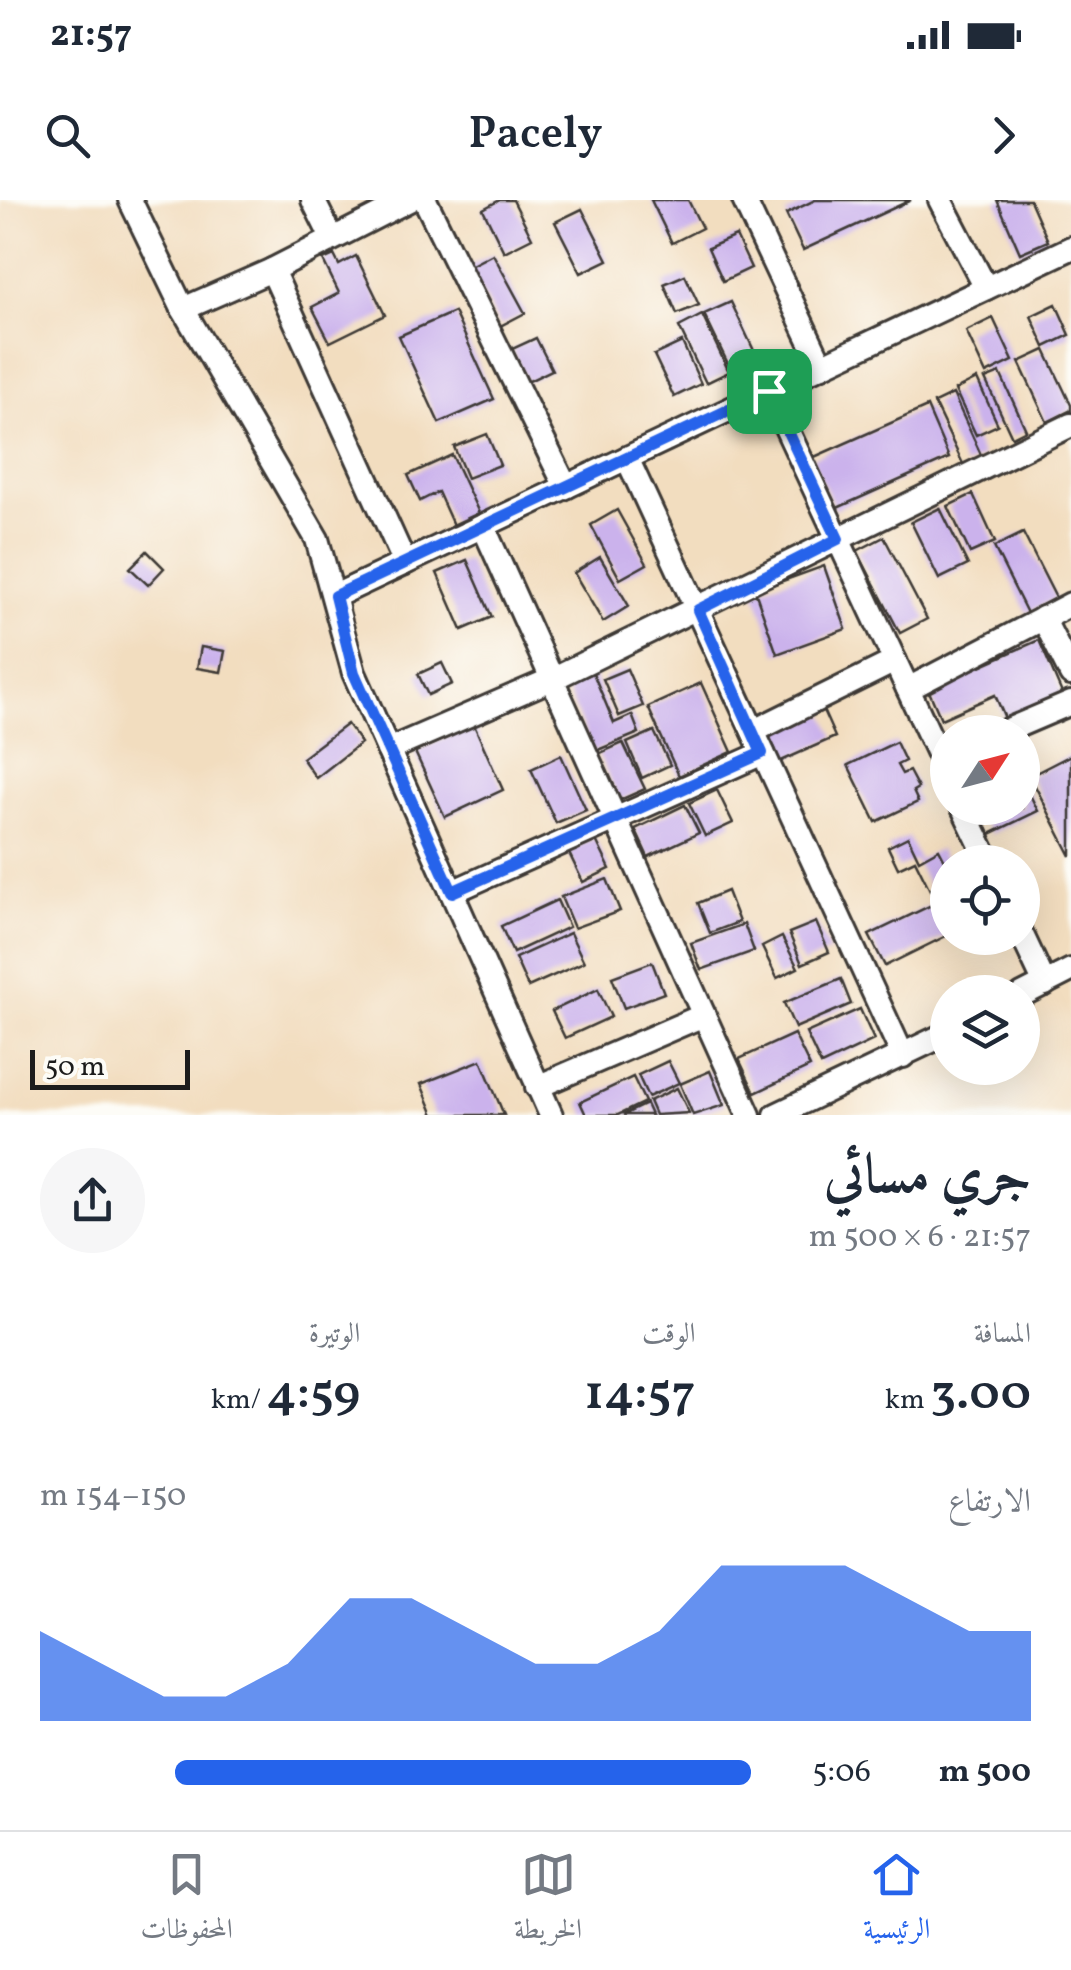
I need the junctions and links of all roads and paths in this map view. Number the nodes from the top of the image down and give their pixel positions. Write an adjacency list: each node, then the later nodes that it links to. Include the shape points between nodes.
1 (130, 200): 11 (street)
2 (314, 200): 7 (street)
3 (409, 200): 7 (street)
4 (425, 200): 16 (street)
5 (744, 200): 12 (street)
6 (940, 200): 10 (street)
7 (332, 238): 9 (street)
8 (1068, 257): 10 (street)
9 (272, 270): 11 (street); 19 (street)
10 (986, 288): 12 (street)
11 (183, 310): 20 (street, via 317,538)
12 (822, 366): 13 (street)
13 (769, 391): 15 (street); 18 (street)
14 (1071, 425): 18 (street)
15 (627, 458): 16 (street); 22 (street)
16 (566, 487): 17 (street)
17 (483, 526): 19 (street); 26 (street)
18 (838, 539): 22 (street); 24 (street)
19 (406, 563): 20 (street)
20 (335, 596): 32 (street, via 354,673)
21 (1071, 604): 23 (street)
22 (698, 610): 26 (street); 31 (street)
23 (1043, 618): 25 (street); 27 (street)
24 (895, 661): 27 (street); 31 (street)
25 (1071, 674)
26 (552, 679): 32 (street); 33 (street)
27 (908, 689): 30 (street)
28 (1071, 703): 29 (street)
29 (1040, 716)
30 (930, 734)
31 (758, 742): 33 (street); 41 (street)
32 (388, 750): 34 (street)
33 (616, 819): 34 (street); 39 (street)
34 (452, 892): 42 (street)
35 (1031, 955): 37 (street)
36 (1071, 970): 37 (street)
37 (1045, 984): 38 (street)
38 (1040, 986)
39 (704, 1015): 42 (street); 44 (street)
40 (930, 1042): 41 (street)
41 (903, 1056): 45 (street)
42 (537, 1087): 43 (street)
43 (551, 1115)
44 (750, 1115)
45 (776, 1115)

